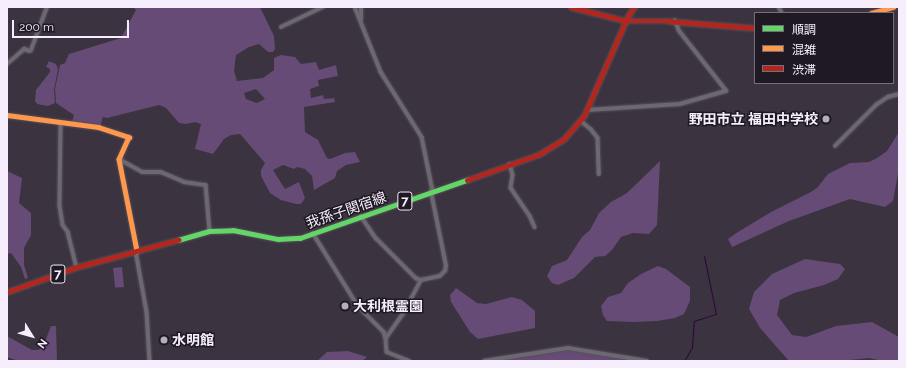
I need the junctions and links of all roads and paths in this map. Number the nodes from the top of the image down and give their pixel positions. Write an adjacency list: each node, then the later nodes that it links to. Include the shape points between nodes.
1 (47, 7): 14 (street, via 31,50 24,49)
2 (323, 7): 12 (street)
3 (355, 7): 10 (street)
4 (361, 7): 10 (street)
5 (571, 7): 9 (main road)
6 (634, 7): 9 (main road, 我孫子関宿線 / 7)
7 (894, 7): 8 (main road)
8 (875, 12)
9 (626, 20): 11 (main road); 16 (main road, 我孫子関宿線 / 7)
10 (361, 21): 24 (street, via 381,72 422,137)
11 (675, 21): 13 (main road); 16 (street, via 726,91 680,104)
12 (281, 27)
13 (754, 28)
14 (7, 64)
15 (899, 94): 20 (street, via 888,97 876,105)
16 (587, 110): 18 (main road, 我孫子関宿線 / 7)
17 (7, 115): 19 (main road)
18 (581, 121): 22 (main road, 我孫子関宿線 / 7, via 568,136 552,148); 23 (street, via 592,128 598,138)
19 (61, 123): 21 (main road, via 103,128 129,137); 30 (street, via 60,206)
20 (835, 146)
21 (119, 159): 27 (street, via 142,172 161,172 184,182 206,185); 29 (main road)
22 (510, 164): 24 (main road, 我孫子関宿線 / 7); 26 (street, via 513,175 511,188)
23 (599, 174)
24 (432, 191): 25 (main road, 我孫子関宿線 / 7); 31 (street, via 445,271 440,276)
25 (360, 216): 28 (main road, 我孫子関宿線 / 7); 31 (street, via 376,238 409,273)
26 (535, 227)
27 (210, 231): 28 (main road, 我孫子関宿線 / 7, via 232,230 284,240); 29 (main road, 我孫子関宿線 / 7)
28 (313, 233): 33 (street, via 358,306 384,332)
29 (136, 251): 30 (main road, 我孫子関宿線 / 7); 34 (street, via 147,312)
30 (77, 267): 32 (main road, 我孫子関宿線 / 7)
31 (421, 280): 33 (street)
32 (7, 292)
33 (386, 338): 35 (street, via 387,352)
34 (150, 361)
35 (409, 361)
36 (484, 361): 37 (street, via 568,348)
37 (647, 361)

